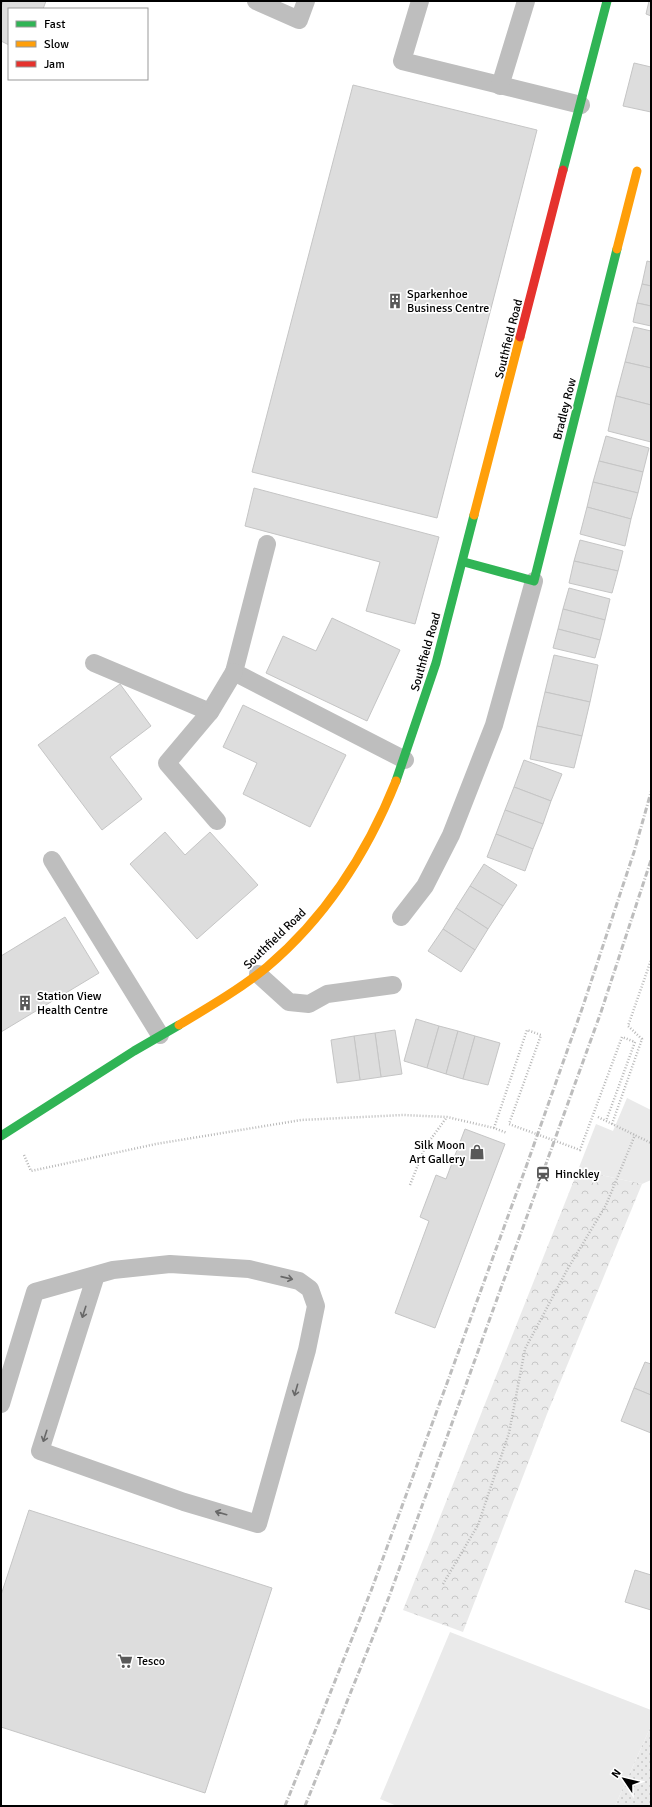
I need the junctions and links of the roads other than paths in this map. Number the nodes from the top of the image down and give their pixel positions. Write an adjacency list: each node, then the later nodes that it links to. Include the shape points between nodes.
1 (256, 1): 2 (lane, via 299,20)
2 (306, 1)
3 (420, 1): 6 (lane, via 402,61)
4 (526, 1): 6 (lane)
5 (608, 1): 7 (main road, Southfield Road)
6 (500, 86): 7 (lane)
7 (581, 105): 10 (main road, Southfield Road)
8 (637, 171): 11 (main road, Bradley Row)
9 (267, 544): 13 (lane)
10 (464, 562): 11 (main road); 15 (main road, Southfield Road, via 436,663)
11 (534, 581): 18 (lane, via 494,725 451,835 425,886)
12 (94, 663): 14 (lane)
13 (234, 672): 14 (lane); 15 (lane)
14 (210, 712): 16 (lane, via 167,763)
15 (405, 760): 19 (main road, Southfield Road, via 376,825 348,875 303,932)
16 (217, 821)
17 (52, 860): 21 (lane)
18 (401, 917)
19 (258, 974): 20 (lane, via 289,1002 309,1004 327,994); 21 (main road, Southfield Road, via 206,1009)
20 (393, 985)
21 (160, 1035): 22 (main road, Southfield Road)
22 (1, 1136)
23 (96, 1275): 23 (lane, via 40,1452 184,1502 258,1524 307,1350 316,1306 310,1289 299,1281 249,1269 170,1264 113,1270); 24 (lane, via 35,1292)
24 (1, 1404)

